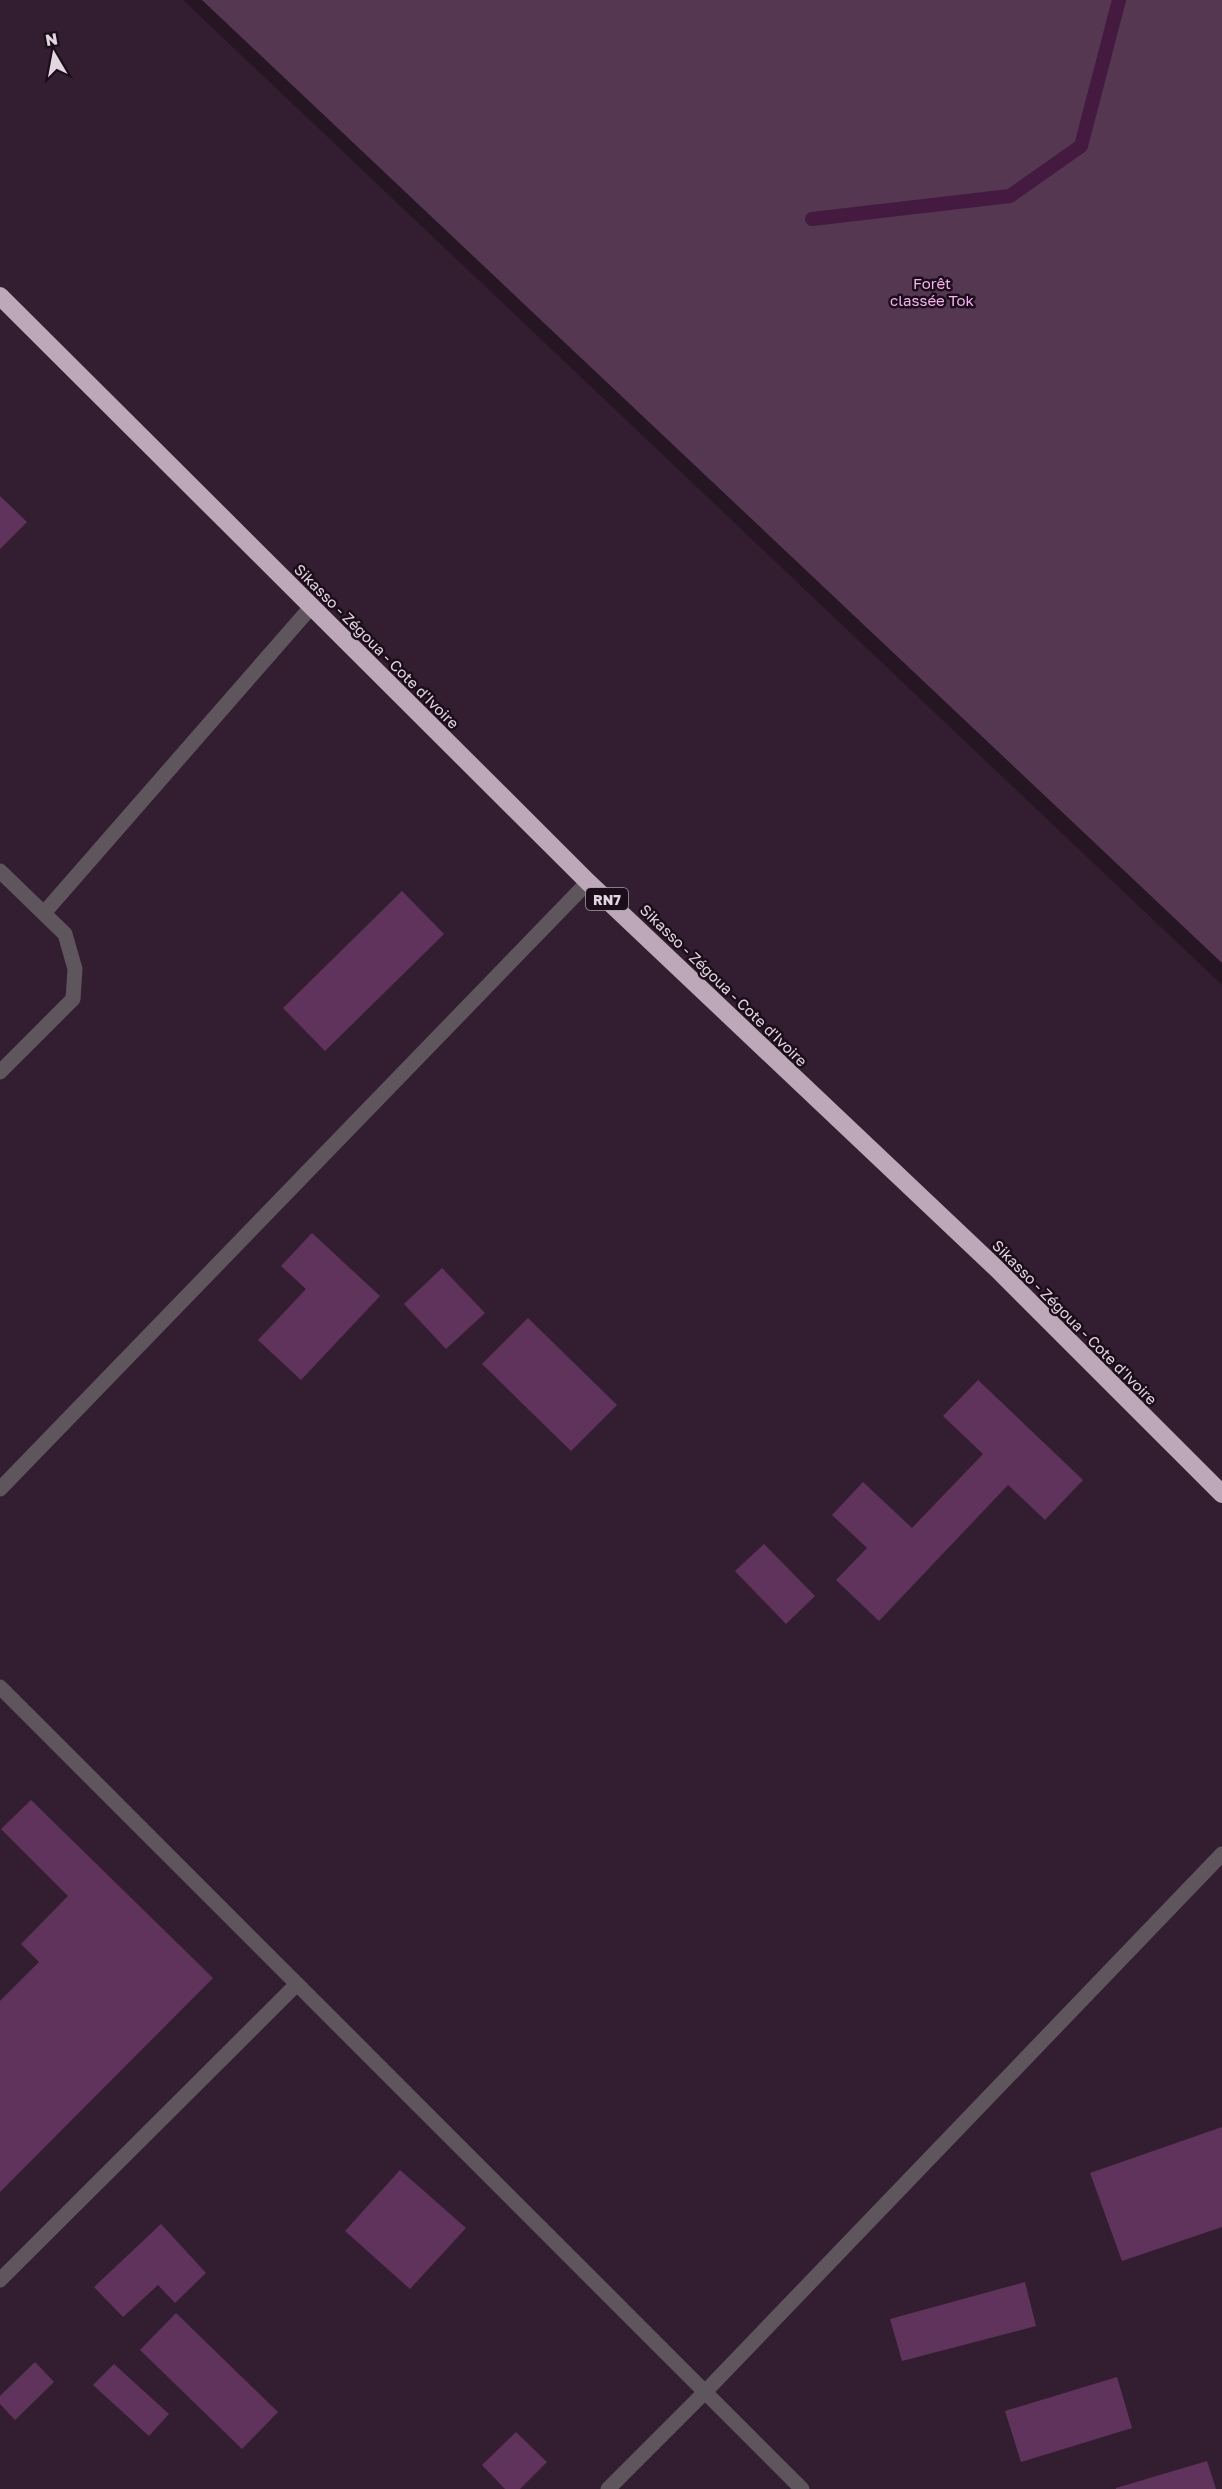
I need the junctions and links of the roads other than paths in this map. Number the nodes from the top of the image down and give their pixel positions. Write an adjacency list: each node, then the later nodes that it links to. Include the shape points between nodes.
1 (0, 296): 2 (highway, Sikasso - Zégoua - Cote d'Ivoire / RN7)
2 (312, 606): 4 (highway, Sikasso - Zégoua - Cote d'Ivoire / RN7); 5 (street)
3 (0, 871): 5 (street)
4 (588, 882): 7 (street); 8 (highway, Sikasso - Zégoua - Cote d'Ivoire / RN7, via 997,1269)
5 (44, 913): 6 (street, via 65,934 75,969 72,999)
6 (0, 1072)
7 (0, 1489)
8 (1222, 1494)
9 (0, 1687): 11 (street)
10 (1222, 1854): 13 (street)
11 (297, 1984): 12 (street); 13 (street)
12 (0, 2280)
13 (704, 2392): 14 (street); 15 (street)
14 (608, 2489)
15 (802, 2489)

